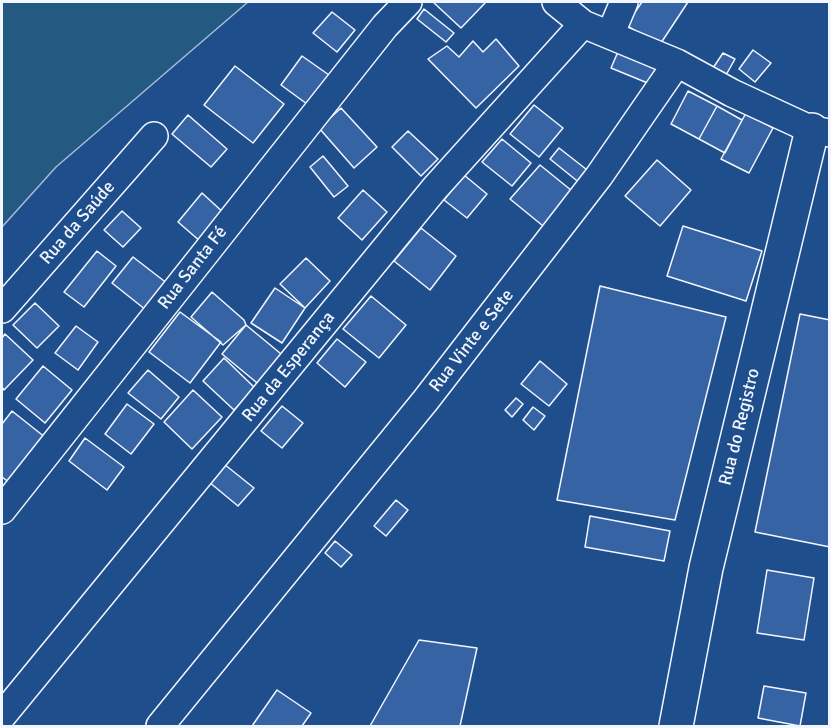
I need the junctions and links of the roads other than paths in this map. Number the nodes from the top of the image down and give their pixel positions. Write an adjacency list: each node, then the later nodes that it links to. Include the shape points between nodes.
1 (408, 2): 10 (street, Rua Santa Fé)
2 (556, 2): 4 (street)
3 (624, 2): 5 (street)
4 (583, 24): 5 (street); 11 (street, Rua da Esperança, via 435,188)
5 (610, 35): 6 (street)
6 (677, 63): 7 (street, via 732,93); 12 (street, Rua Vinte e Sete, via 599,176 425,401)
7 (821, 131): 13 (street, Rua do Registro, via 706,568)
8 (154, 136): 9 (street, Rua da Saúde)
9 (2, 309)
10 (2, 510)
11 (2, 716)
12 (160, 726)
13 (676, 726)

